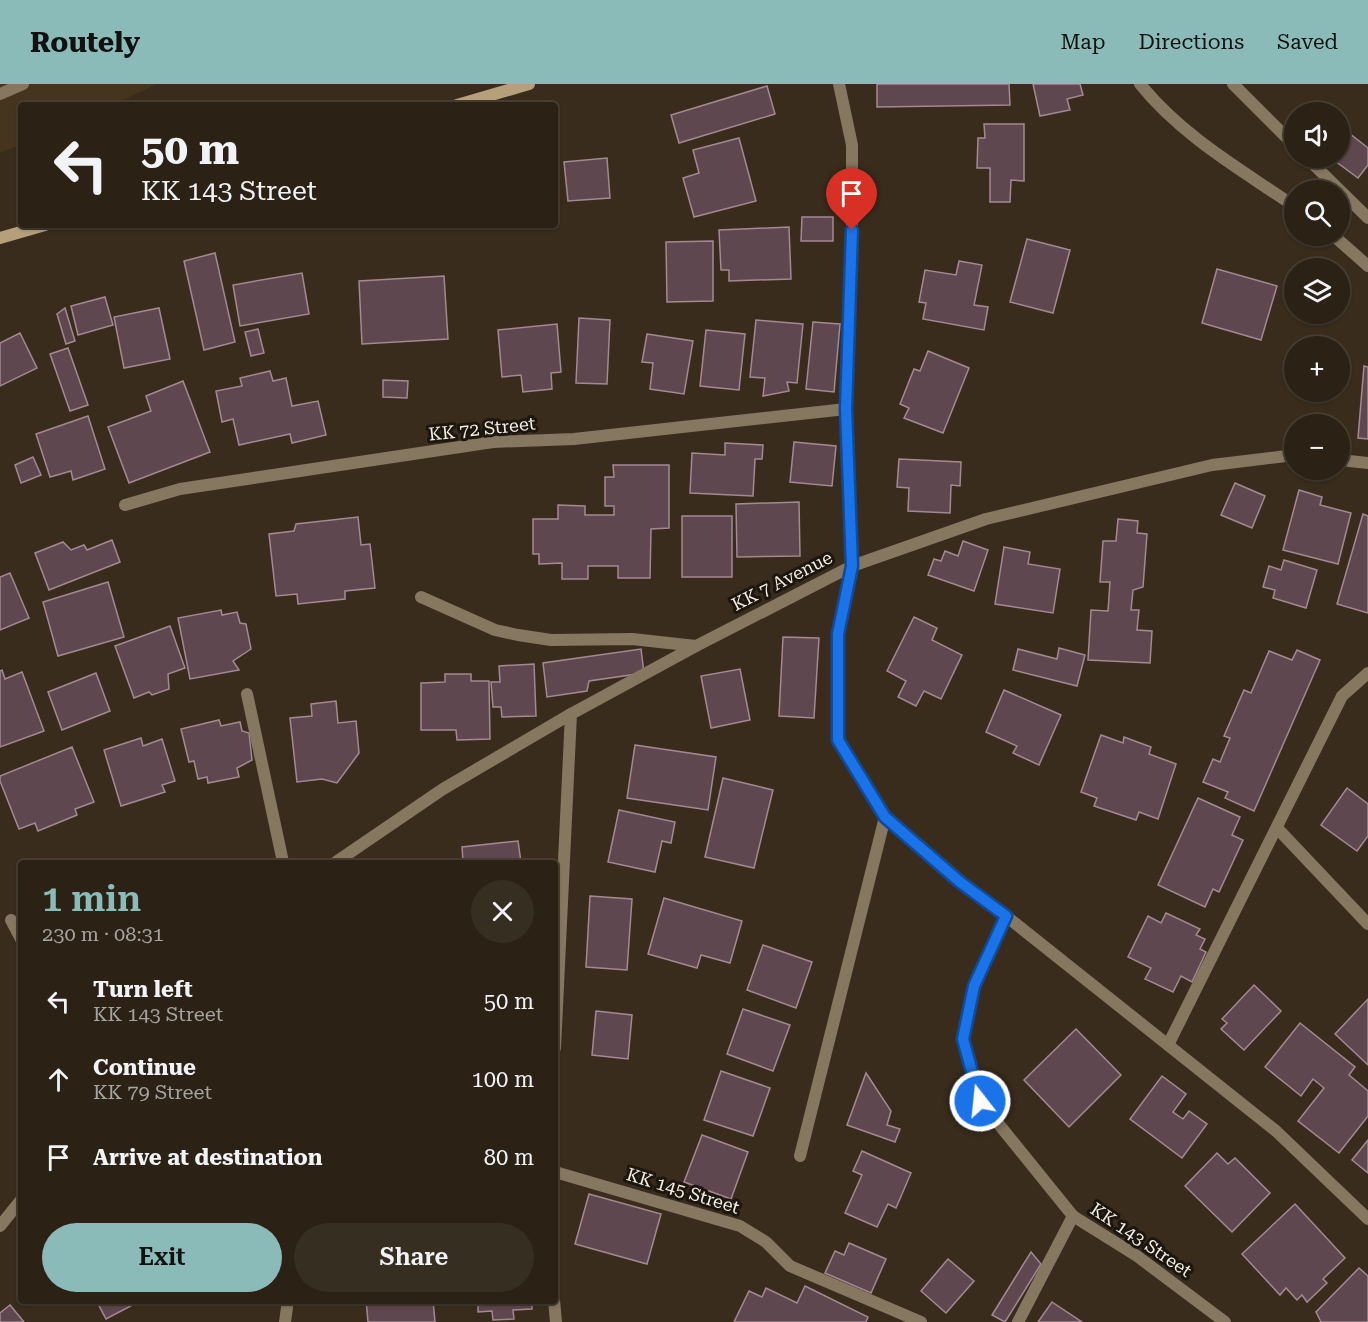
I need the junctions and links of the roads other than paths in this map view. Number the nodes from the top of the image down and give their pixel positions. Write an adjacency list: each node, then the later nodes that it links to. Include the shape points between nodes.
1 (23, 84): 6 (street)
2 (529, 84): 7 (main road)
3 (839, 84): 16 (street, via 852,145)
4 (1140, 84): 10 (street, via 1180,127)
5 (1233, 84): 8 (street)
6 (0, 94)
7 (467, 102)
8 (1284, 135)
9 (1317, 168): 11 (street)
10 (1284, 199)
11 (1368, 218)
12 (35, 228): 13 (main road)
13 (0, 238)
14 (1345, 246): 15 (street)
15 (1368, 266)
16 (846, 409): 20 (street, KK 72 Street, via 574,439 493,442 180,489); 21 (street)
17 (1284, 456): 21 (street, KK 7 Avenue, via 1212,465 986,519)
18 (1350, 461): 19 (street)
19 (1368, 463)
20 (124, 505)
21 (852, 566): 23 (street, KK 7 Avenue); 27 (street, via 838,634 838,740)
22 (421, 597): 23 (street, via 495,630 518,635 551,640 632,639)
23 (696, 646): 26 (street, KK 7 Avenue)
24 (1368, 673): 28 (street, via 1342,696)
25 (247, 694): 29 (street)
26 (571, 714): 30 (street, KK 7 Avenue, via 443,789); 35 (street)
27 (885, 817): 31 (street); 37 (street)
28 (1277, 828): 33 (street); 36 (street)
29 (283, 860)
30 (339, 860)
31 (1006, 916): 36 (street); 40 (street, KK 143 Street, via 974,986 963,1039 980,1101)
32 (11, 920): 34 (street)
33 (1368, 924)
34 (18, 933)
35 (558, 985)
36 (1168, 1045): 41 (street, via 1276,1131)
37 (800, 1156)
38 (558, 1173): 47 (street, KK 145 Street, via 740,1226 766,1242 790,1266)
39 (18, 1204): 42 (street)
40 (1073, 1216): 48 (street); 49 (street, KK 143 Street, via 1137,1256)
41 (1368, 1220)
42 (0, 1226)
43 (287, 1304): 45 (street)
44 (554, 1304): 46 (street)
45 (285, 1322)
46 (556, 1322)
47 (921, 1322)
48 (1018, 1322)
49 (1225, 1322)

